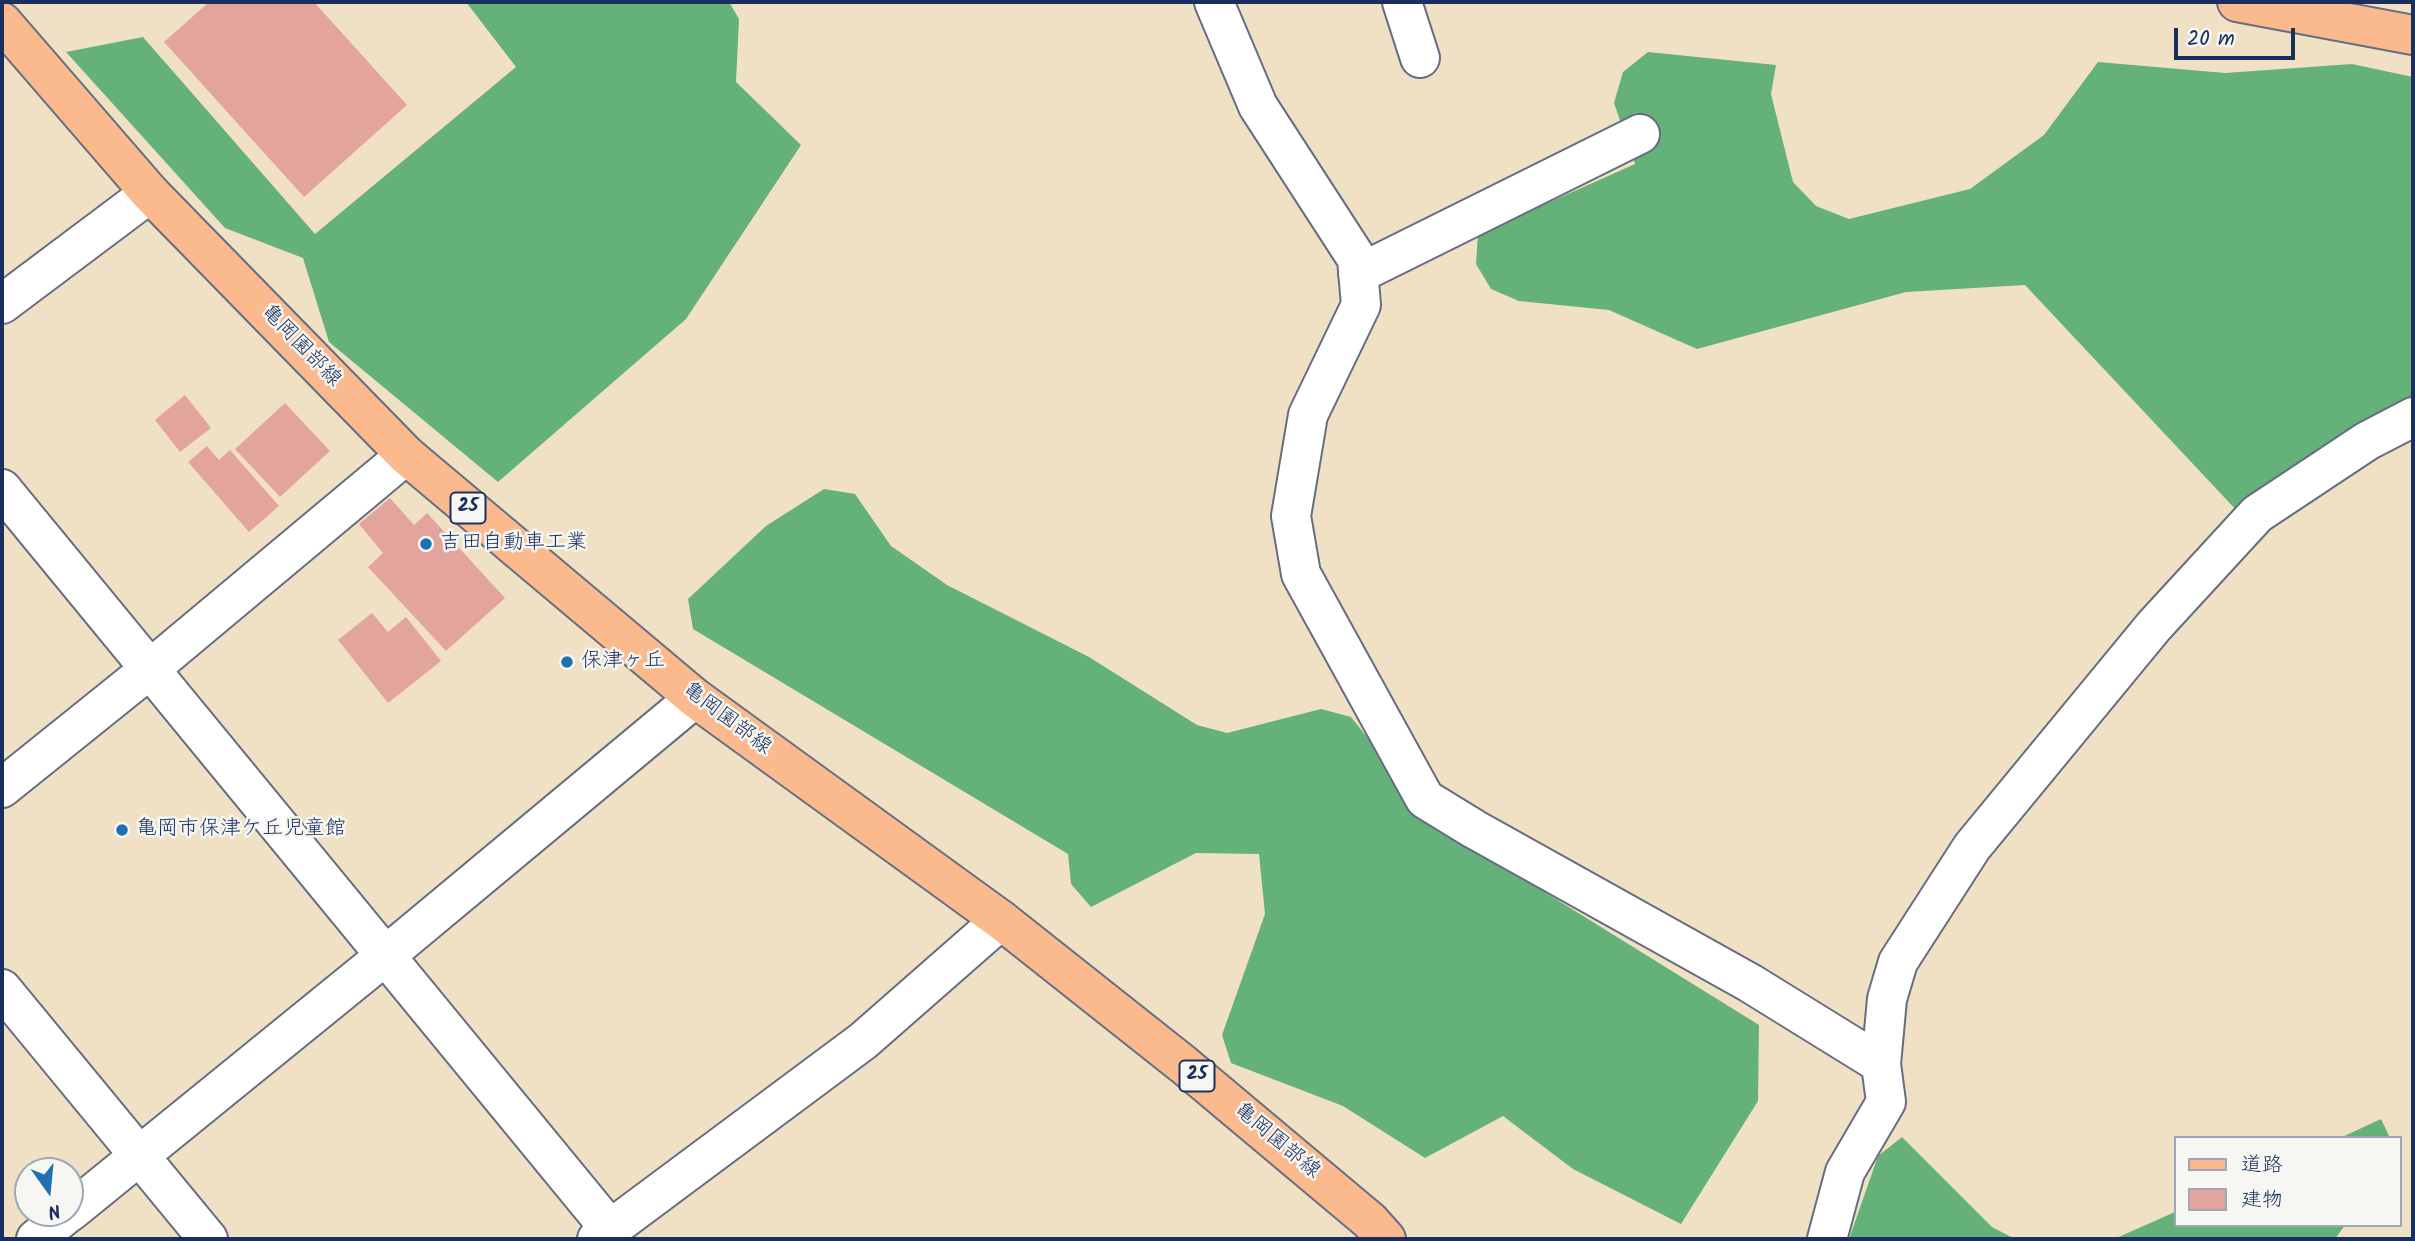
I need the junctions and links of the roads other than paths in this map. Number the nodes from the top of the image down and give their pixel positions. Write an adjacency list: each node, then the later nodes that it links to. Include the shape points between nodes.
1 (1213, 2): 9 (street, via 1258,106 1357,259)
2 (1402, 2): 6 (street)
3 (2237, 2): 5 (main road)
4 (2, 22): 8 (main road, 亀岡園部線 / 25)
5 (2413, 34)
6 (1420, 58)
7 (1640, 134): 9 (street)
8 (150, 193): 10 (street); 12 (main road, 亀岡園部線 / 25)
9 (1358, 274): 20 (street, via 1361,306 1308,415 1291,516 1301,574 1425,799 1750,983)
10 (2, 304)
11 (2413, 418): 20 (street, via 2367,441 2257,514 2154,626 1972,847 1898,962 1887,999)
12 (406, 455): 14 (street); 15 (main road, 亀岡園部線 / 25)
13 (2, 489): 14 (street)
14 (150, 669): 16 (street); 18 (street)
15 (695, 698): 17 (main road, 亀岡園部線 / 25); 18 (street)
16 (2, 788)
17 (1001, 920): 24 (street, via 863,1041); 27 (main road, 亀岡園部線 / 25, via 1184,1065)
18 (386, 956): 21 (street); 24 (street)
19 (2, 989): 21 (street)
20 (1881, 1064): 28 (street, via 1886,1102 1845,1172)
21 (139, 1156): 22 (street); 26 (street)
22 (84, 1200)
23 (51, 1227): 25 (street)
24 (603, 1234)
25 (36, 1239)
26 (208, 1239)
27 (1386, 1239)
28 (1827, 1239)

